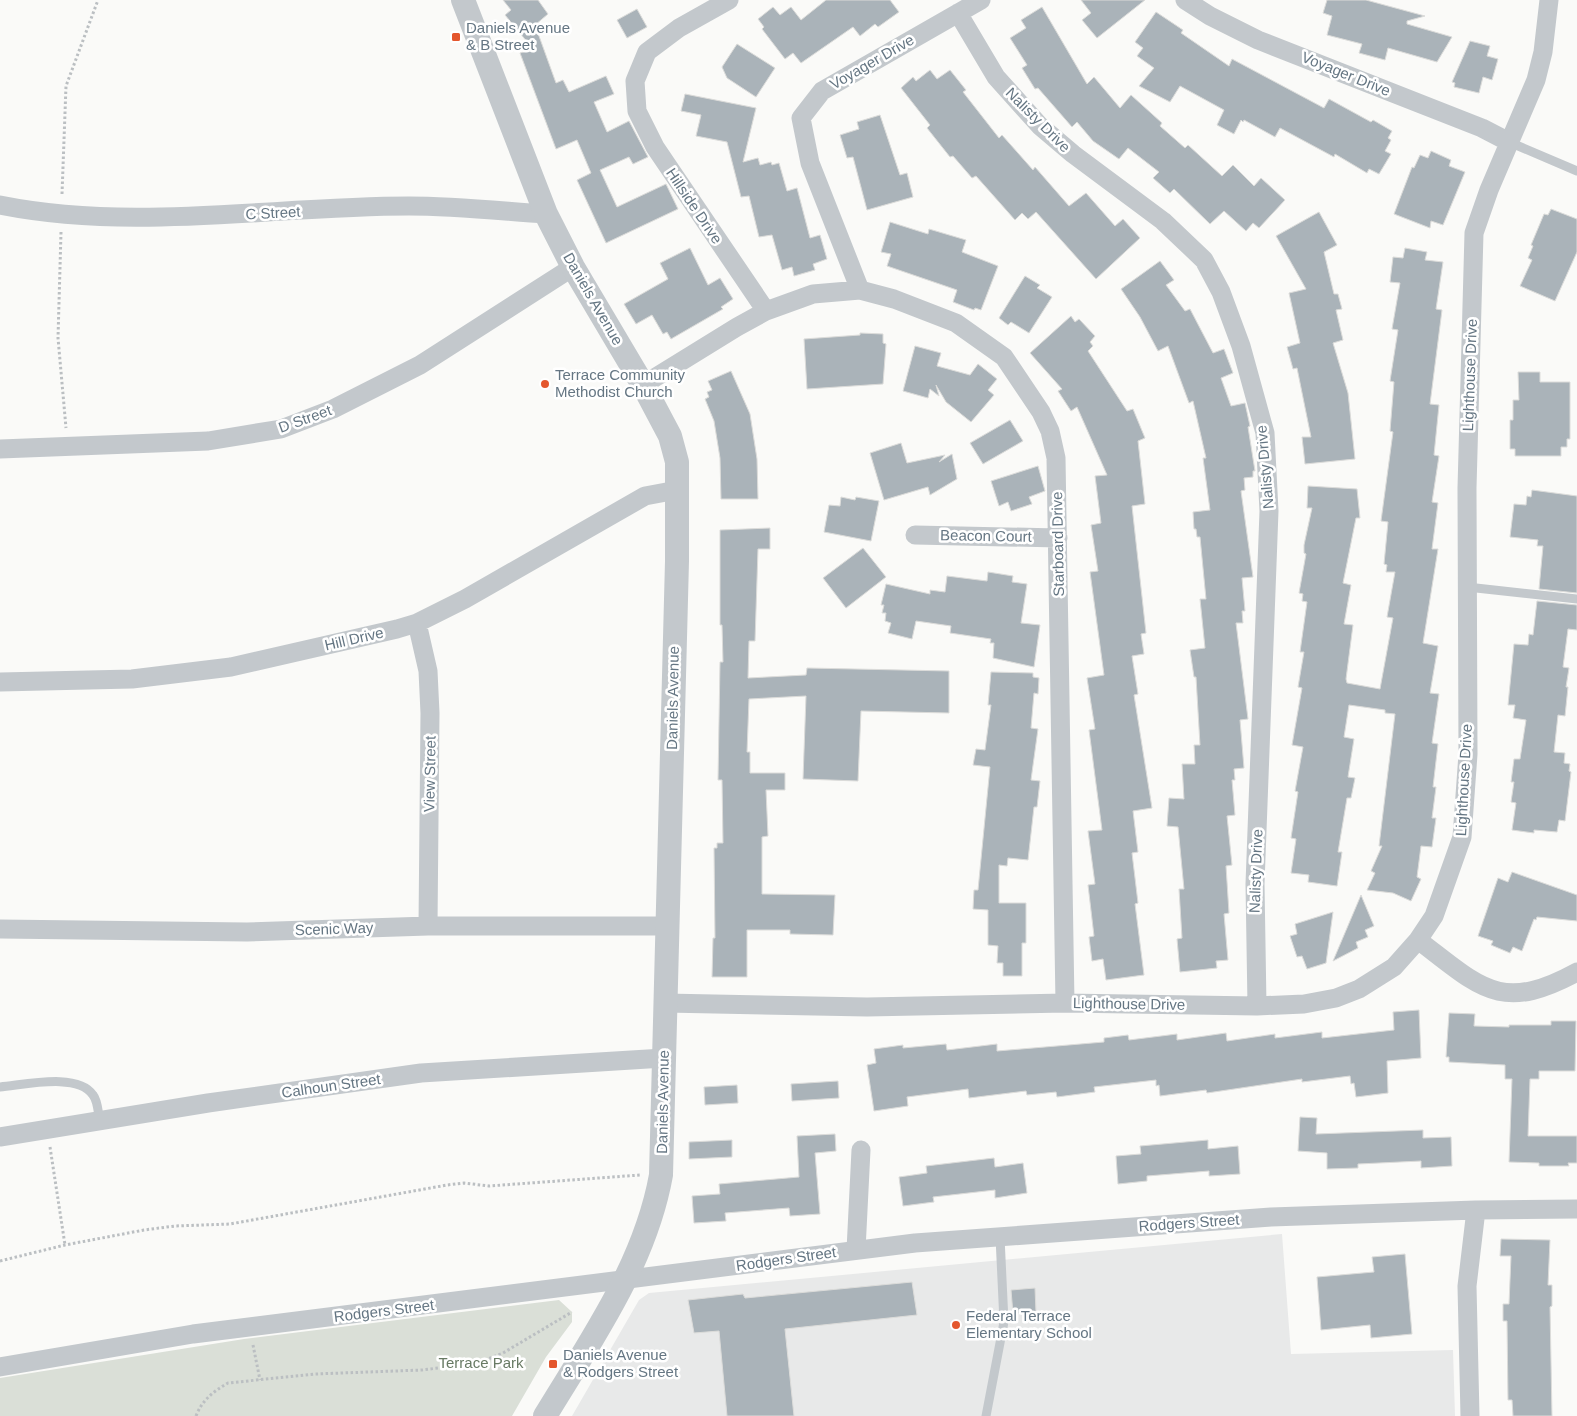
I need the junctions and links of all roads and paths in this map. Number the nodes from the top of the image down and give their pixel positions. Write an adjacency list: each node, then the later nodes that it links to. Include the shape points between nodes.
1 (463, 0): 10 (street, Daniels Avenue)
2 (729, 0): 13 (street, Hillside Drive, via 679,28 647,52 635,81 637,111 655,147)
3 (981, 0): 6 (street, Voyager Drive)
4 (1185, 0): 7 (street, Voyager Drive, via 1258,40)
5 (1548, 0): 7 (street, Lighthouse Drive, via 1543,52 1536,80)
6 (958, 13): 12 (street, Voyager Drive, via 822,91 801,118 810,164); 30 (street, Nalisty Drive, via 996,77 1040,126 1163,221 1204,260 1241,346 1265,433 1269,511 1255,884)
7 (1509, 142): 8 (lane); 19 (street, Lighthouse Drive, via 1474,233)
8 (1577, 171)
9 (0, 204): 10 (street, C Street, via 79,215 182,217 410,206)
10 (546, 214): 11 (street, Daniels Avenue)
11 (573, 267): 14 (street, Daniels Avenue); 15 (street, D Street, via 420,365 333,409 281,429 208,441)
12 (860, 290): 13 (street, Starboard Drive, via 813,294); 18 (street, Starboard Drive, via 894,299 956,323 1004,357 1050,431 1056,458)
13 (766, 311): 14 (street)
14 (643, 385): 16 (street, Daniels Avenue, via 670,436 677,462)
15 (0, 449)
16 (677, 490): 21 (street, Hill Drive, via 645,496 465,599); 24 (street, Daniels Avenue)
17 (915, 535): 18 (street, Beacon Court)
18 (1058, 538): 29 (street, Starboard Drive)
19 (1467, 586): 20 (lane); 26 (street, Lighthouse Drive, via 1468,754 1462,837 1434,916)
20 (1577, 599)
21 (417, 622): 22 (street, Hill Drive, via 231,667 132,679); 23 (street, View Street, via 428,671 430,713)
22 (0, 682)
23 (428, 926): 24 (street, Scenic Way); 25 (street, Scenic Way, via 247,932)
24 (667, 926): 28 (street, Daniels Avenue)
25 (0, 929)
26 (1418, 940): 27 (street, via 1471,980 1493,990 1515,994 1552,985); 30 (street, Lighthouse Drive, via 1394,967 1353,992 1304,1004)
27 (1577, 972)
28 (665, 1003): 29 (street, Lighthouse Drive, via 867,1007); 31 (street, Daniels Avenue)
29 (1065, 1003): 30 (street, Lighthouse Drive)
30 (1256, 1006)
31 (664, 1058): 33 (street, Calhoun Street, via 421,1073); 37 (street, Daniels Avenue)
32 (0, 1088): 33 (lane, via 69,1081 87,1087 94,1096)
33 (100, 1121): 34 (street, Calhoun Street)
34 (48, 1129): 35 (street, Calhoun Street); 41 (path)
35 (0, 1137)
36 (861, 1150): 42 (street)
37 (661, 1175): 41 (path, via 604,1176 489,1186 464,1183 230,1224 175,1226); 44 (street, Daniels Avenue, via 649,1226)
38 (1577, 1209): 39 (street, Rodgers Street)
39 (1476, 1210): 40 (street, Rodgers Street, via 1271,1217); 52 (street, via 1467,1286)
40 (1000, 1237): 42 (street, Rodgers Street); 51 (lane, via 1004,1322)
41 (65, 1245): 43 (path)
42 (856, 1250): 44 (street, Rodgers Street)
43 (0, 1261)
44 (624, 1281): 47 (street, Rodgers Street, via 193,1334); 50 (street, Daniels Avenue)
45 (572, 1312): 48 (path, via 503,1353 478,1363 422,1370 329,1373)
46 (254, 1353): 48 (path)
47 (0, 1366)
48 (260, 1380): 49 (path, via 228,1383 204,1401)
49 (196, 1416)
50 (546, 1416)
51 (986, 1416)
52 (1470, 1416)

